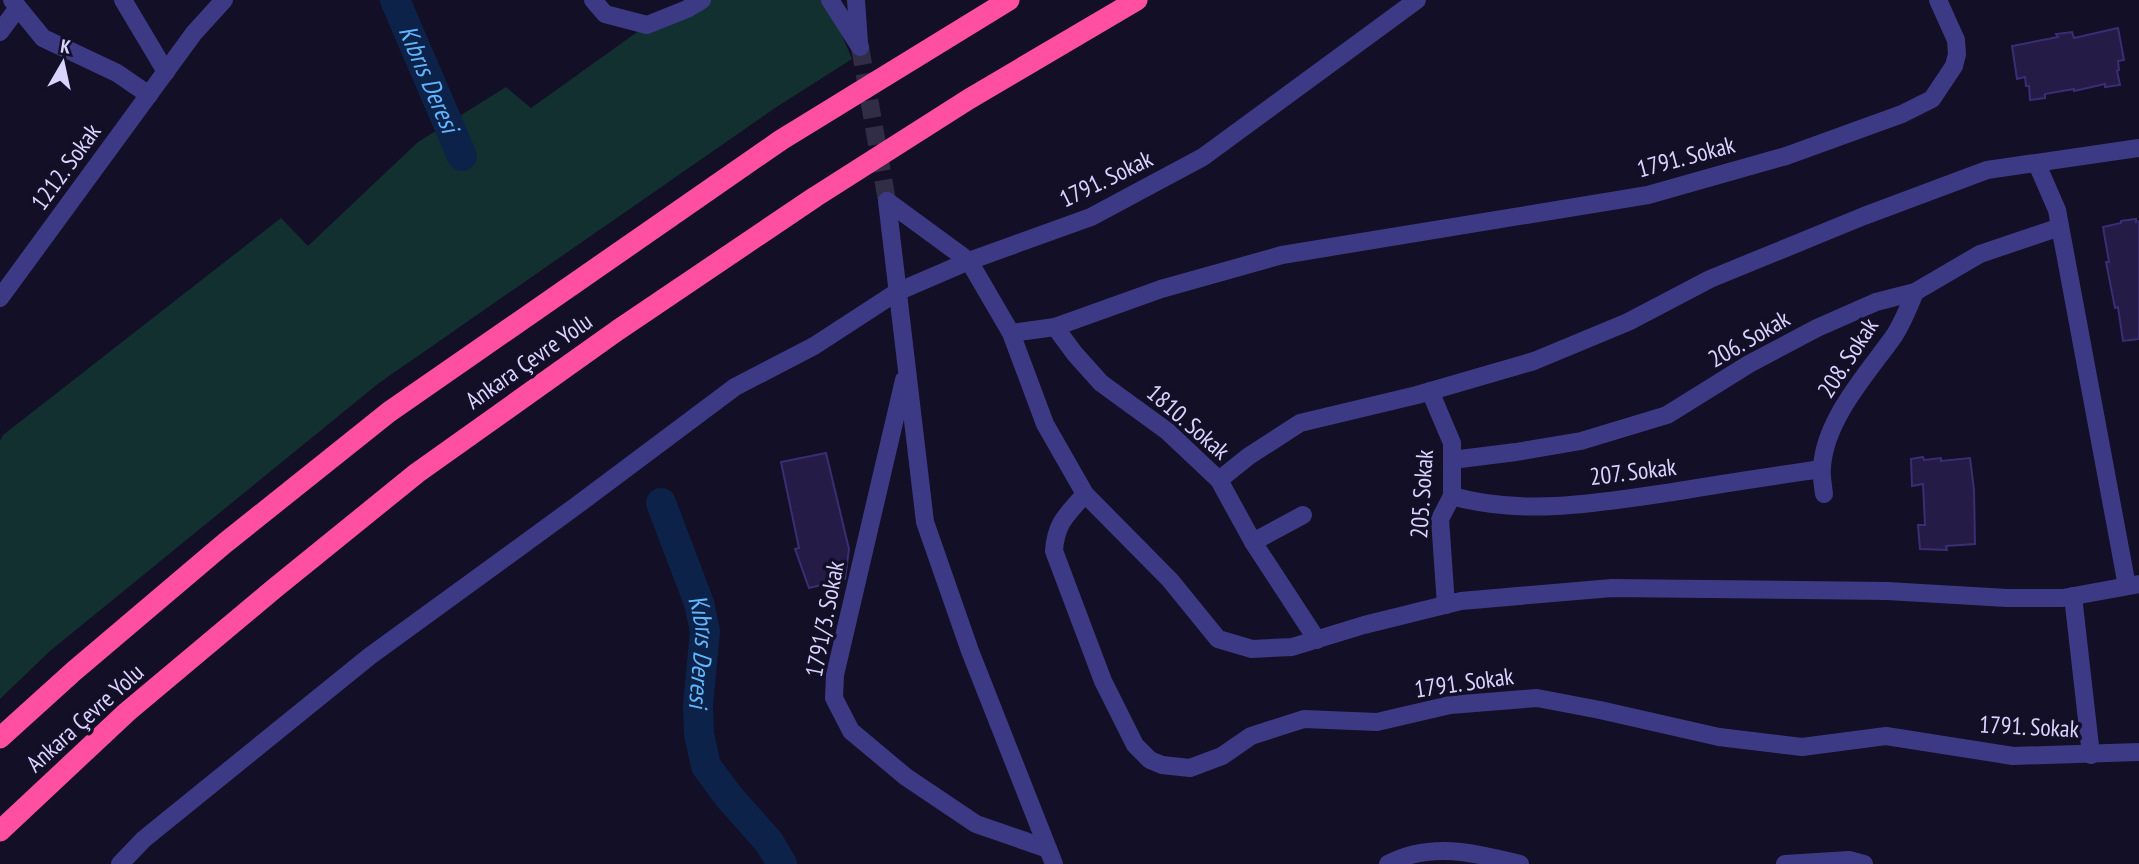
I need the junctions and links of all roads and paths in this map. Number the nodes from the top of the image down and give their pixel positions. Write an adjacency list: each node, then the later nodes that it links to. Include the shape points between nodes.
1 (123, 0): 13 (street)
2 (224, 0): 13 (street, 1212. Sokak)
3 (593, 0): 4 (street, via 605,14 647,25)
4 (702, 0)
5 (830, 0): 6 (street, via 860,47)
6 (856, 0)
7 (1009, 0): 38 (highway, Ankara Çevre Yolu, via 781,140 389,412 225,543)
8 (1137, 0): 41 (highway, Ankara Çevre Yolu, via 815,197 417,474 127,712)
9 (1418, 0): 18 (street, 1791. Sokak, via 1203,158 1091,217)
10 (1938, 0): 22 (street, 1791. Sokak, via 1956,40 1954,66 1932,99 1902,114 1786,156 1648,195 1282,255 1161,289)
11 (15, 5): 12 (street); 14 (street, via 43,38 117,73)
12 (0, 32)
13 (166, 72): 14 (street, 1212. Sokak)
14 (149, 95): 21 (street, 1212. Sokak)
15 (2139, 148): 16 (street)
16 (2037, 164): 17 (street); 25 (street, via 1987,170 1710,279 1628,322 1534,361)
17 (2060, 227): 20 (street, 206. Sokak, via 1980,254); 34 (street)
18 (970, 261): 19 (street, 1791. Sokak); 19 (street, via 887,201); 23 (street)
19 (897, 292): 24 (street); 43 (street, 1791. Sokak, via 814,346 735,387 370,656 144,839)
20 (1915, 292): 26 (street, 206. Sokak, via 1876,302 1817,328 1667,415 1581,441); 27 (street, 208. Sokak, via 1894,335 1850,395)
21 (0, 298)
22 (1055, 327): 23 (street, 1791. Sokak); 28 (street, 1810. Sokak, via 1101,383 1167,430)
23 (1011, 333): 29 (street, via 1045,424)
24 (906, 370): 42 (street, via 925,522); 42 (street, 1791/3. Sokak, via 835,676 834,698 851,731 906,777 976,824)
25 (1430, 391): 26 (street, 205. Sokak, via 1452,443); 28 (street, via 1300,423)
26 (1452, 460): 31 (street, 205. Sokak)
27 (1821, 468): 30 (street, 208. Sokak); 31 (street, 207. Sokak, via 1617,500 1528,507 1477,504)
28 (1219, 480): 33 (street, 1810. Sokak)
29 (1085, 494): 37 (street, via 1170,580 1218,639 1251,649 1292,647); 40 (street, 1791. Sokak, via 1060,523 1054,551 1124,724 1135,745 1162,765 1190,768 1222,756 1251,736 1304,719 1377,722 1450,705 1537,698 1719,737 1802,747 1886,736 2013,756)
30 (1824, 494)
31 (1452, 496): 36 (street, 205. Sokak, via 1440,519)
32 (1303, 514): 33 (street)
33 (1253, 542): 37 (street, 1810. Sokak)
34 (2133, 585): 35 (street)
35 (2073, 596): 36 (street, via 1612,588); 40 (street)
36 (1446, 605): 37 (street)
37 (1317, 640)
38 (0, 738)
39 (2139, 752): 40 (street, 1791. Sokak)
40 (2091, 755)
41 (0, 831)
42 (1051, 857)
43 (120, 864)
44 (1388, 864): 45 (street, via 1447,849)
45 (1520, 864)
46 (1786, 864): 47 (street, via 1849,860)
47 (1864, 864)

